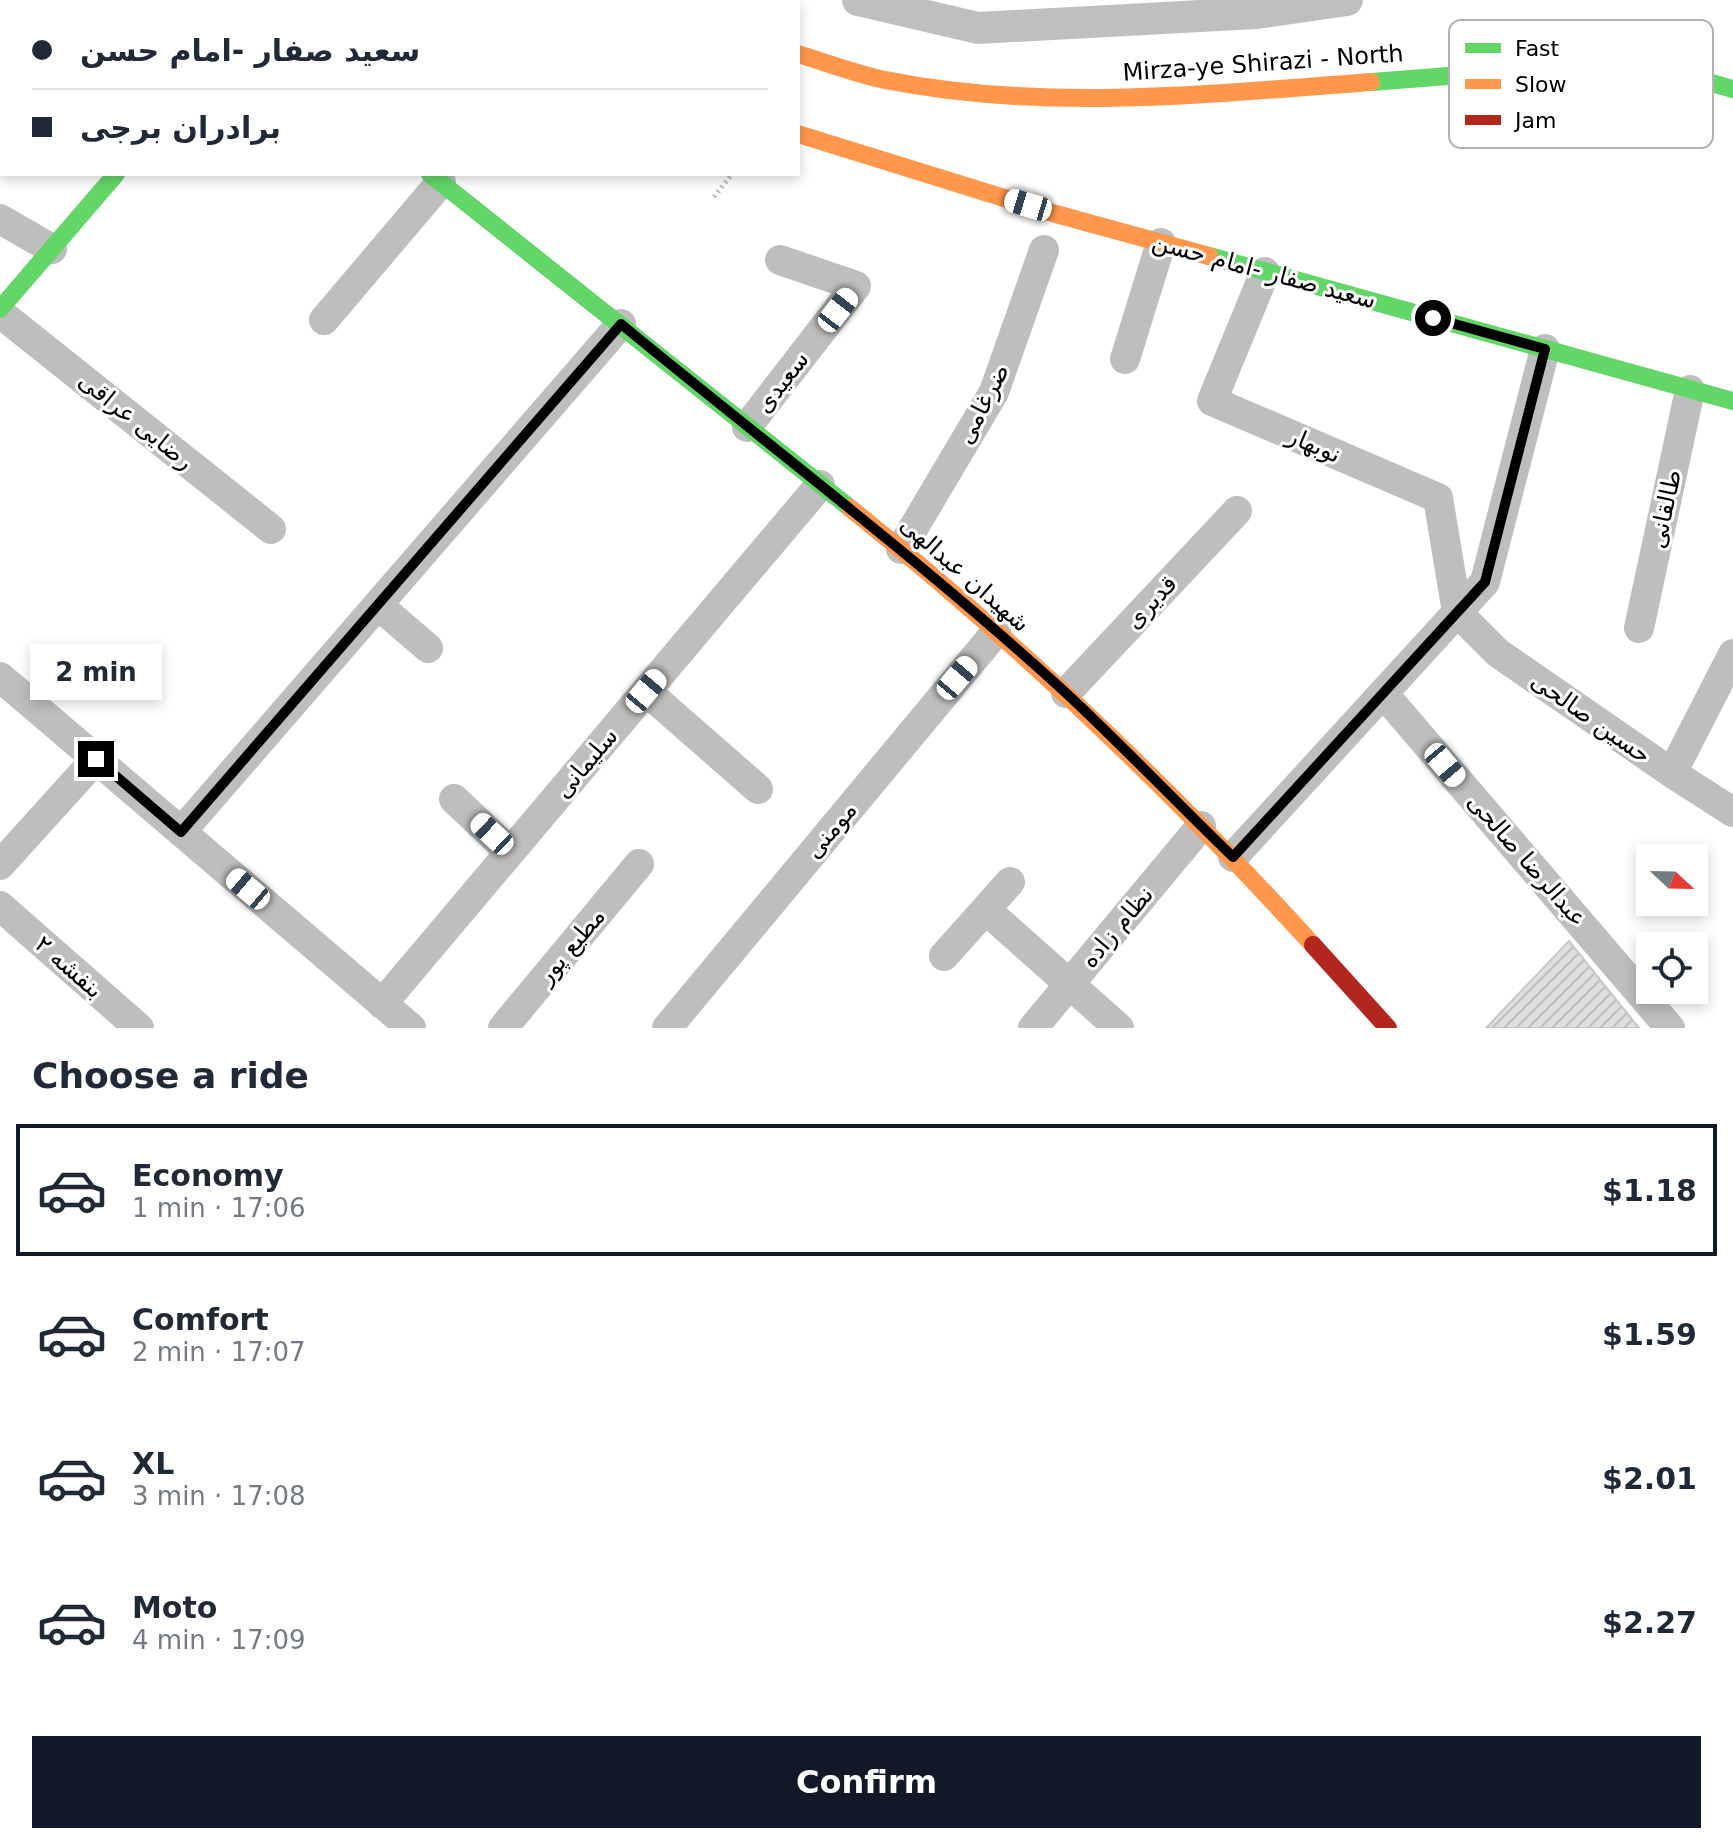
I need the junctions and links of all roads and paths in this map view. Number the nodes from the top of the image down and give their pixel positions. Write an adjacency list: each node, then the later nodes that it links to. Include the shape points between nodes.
1 (800, 55): 2 (street, Mirza-ye Shirazi - North, via 884,80 1019,98 1155,98)
2 (1449, 76)
3 (1713, 83): 4 (street, Mirza-ye Shirazi - North)
4 (1733, 89)
5 (800, 135): 11 (street, سعید صفار -امام حسن)
6 (114, 176): 12 (street)
7 (730, 176): 9 (path)
8 (436, 178): 17 (street); 18 (street, شهیدان عبدالهی)
9 (714, 197)
10 (0, 219): 12 (street)
11 (1161, 243): 15 (street, سعید صفار -امام حسن); 20 (street)
12 (52, 249): 16 (street)
13 (1044, 250): 27 (street, ضرغامی, via 994,392)
14 (780, 260): 23 (street, سعیدی, via 856,286)
15 (1265, 272): 19 (street, سعید صفار -امام حسن); 29 (street, نوبهار, via 1212,401 1438,498)
16 (0, 311): 26 (street, رضایی عراقی)
17 (324, 320)
18 (621, 324): 23 (street, شهیدان عبدالهی); 28 (street)
19 (1545, 349): 21 (street, سعید صفار -امام حسن); 29 (street, via 1485,582)
20 (1125, 359)
21 (1690, 390): 22 (street, سعید صفار -امام حسن); 30 (street, طالقانی)
22 (1733, 401)
23 (747, 427): 24 (street, شهیدان عبدالهی)
24 (820, 485): 27 (street, شهیدان عبدالهی); 35 (street, سلیمانی)
25 (1237, 511): 36 (street, قدیری)
26 (271, 529)
27 (901, 549): 31 (street, شهیدان عبدالهی)
28 (378, 605): 32 (street); 44 (street)
29 (1457, 612): 37 (street); 39 (street, حسین صالحی, via 1498,653)
30 (1639, 628)
31 (996, 632): 36 (street, شهیدان عبدالهی); 58 (street, مومنی)
32 (428, 648)
33 (1733, 654): 39 (street)
34 (0, 677): 38 (street)
35 (646, 691): 40 (street); 45 (street, سلیمانی)
36 (1066, 693): 43 (street, شهیدان عبدالهی)
37 (1383, 693): 46 (street); 62 (street, عبدالرضا صالحی)
38 (96, 759): 44 (street); 48 (street)
39 (1672, 773): 42 (street, حسین صالحی)
40 (758, 789)
41 (454, 799): 45 (street)
42 (1733, 812)
43 (1201, 826): 46 (street, شهیدان عبدالهی); 53 (street, نظام زاده)
44 (181, 832): 54 (street)
45 (510, 852): 54 (street, سلیمانی)
46 (1233, 857): 61 (street, شهیدان عبدالهی)
47 (639, 864): 57 (street, مطیع پور)
48 (0, 865)
49 (1010, 882): 51 (street)
50 (0, 906): 55 (street, بنفشه ۲)
51 (986, 910): 52 (street); 53 (street)
52 (944, 956)
53 (1070, 984): 59 (street, نظام زاده); 60 (street)
54 (382, 1004): 56 (street)
55 (139, 1028)
56 (411, 1028)
57 (503, 1028)
58 (667, 1028)
59 (1033, 1028)
60 (1119, 1028)
61 (1388, 1028)
62 (1670, 1028)

